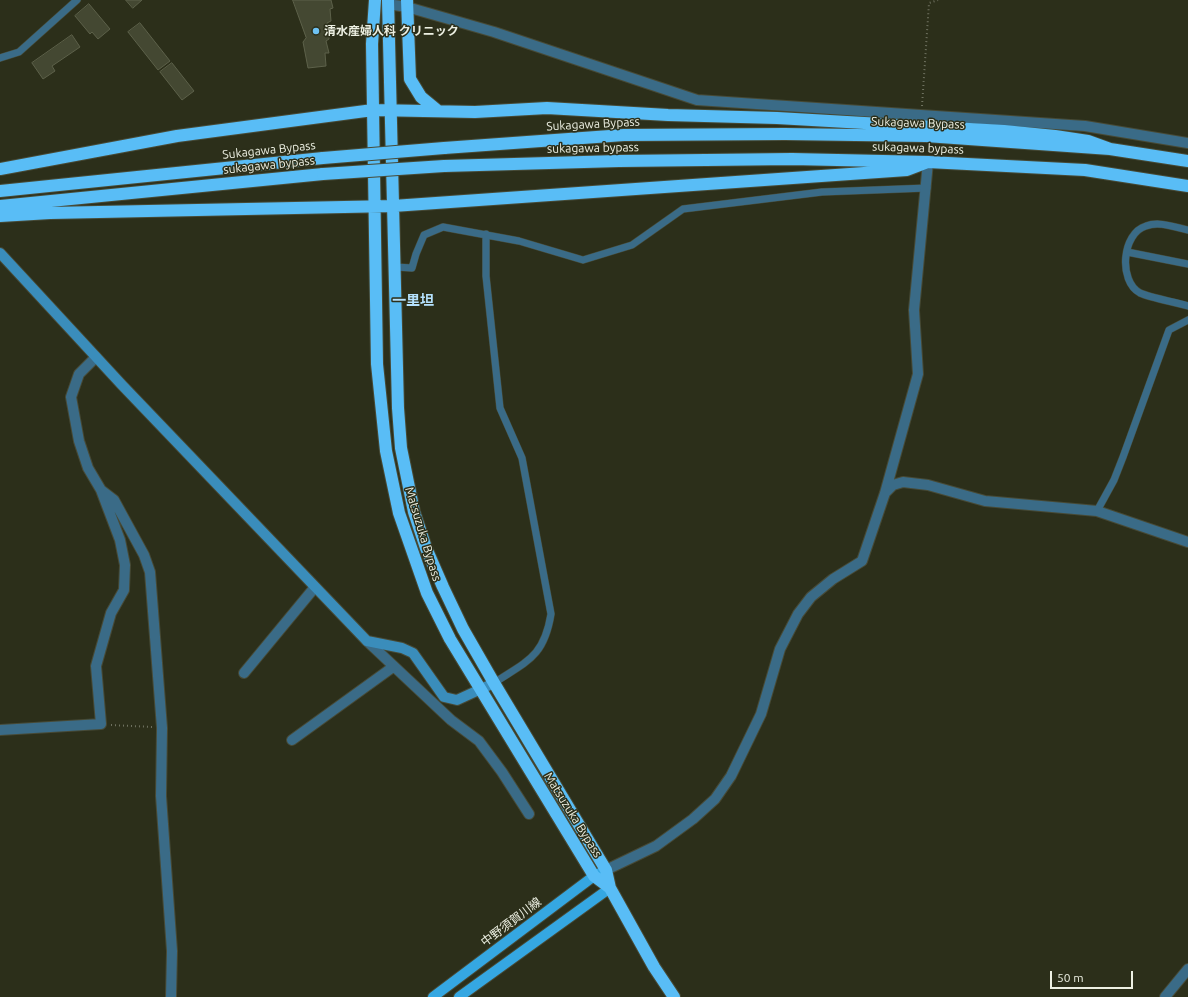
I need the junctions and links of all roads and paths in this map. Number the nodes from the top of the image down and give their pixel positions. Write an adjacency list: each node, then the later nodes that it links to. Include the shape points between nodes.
1 (77, 0): 6 (lane, via 19,52)
2 (375, 0): 8 (highway, Matsuzuka Bypass, via 372,44)
3 (938, 0): 11 (path, via 929,3)
4 (388, 2): 5 (street); 9 (highway, Matsuzuka Bypass)
5 (407, 3): 7 (street, via 697,100); 10 (highway, via 410,79 421,97)
6 (0, 58)
7 (779, 104): 11 (street); 12 (street)
8 (373, 110): 9 (highway); 19 (highway, via 177,136); 25 (highway, Matsuzuka Bypass)
9 (391, 110): 10 (highway); 24 (highway, Matsuzuka Bypass)
10 (438, 111): 12 (highway, via 475,112 547,108)
11 (921, 115): 13 (street)
12 (777, 118): 13 (highway)
13 (1004, 125): 14 (highway)
14 (1055, 130): 15 (street, via 1085,126); 16 (highway)
15 (1188, 143)
16 (1110, 149): 17 (highway, Sukagawa Bypass); 22 (highway, Sukagawa Bypass, bridge, via 926,136 624,135 323,158)
17 (1188, 161)
18 (928, 162): 20 (highway, sukagawa bypass, via 1085,170); 21 (street); 23 (highway, sukagawa bypass, bridge, via 627,161 444,166 323,174); 24 (highway, via 907,170)
19 (0, 169)
20 (1188, 186)
21 (927, 188): 28 (lane, via 822,192 683,209 632,245 583,260); 37 (street, via 914,310 918,374)
22 (0, 191)
23 (0, 206)
24 (393, 206): 25 (highway); 32 (highway, Matsuzuka Bypass)
25 (376, 207): 26 (highway); 45 (highway, Matsuzuka Bypass, via 377,364 392,482 412,554 427,593)
26 (0, 216)
27 (1188, 230): 29 (lane, via 1158,224 1146,226 1131,236)
28 (486, 234): 32 (lane, via 443,227 424,235 412,268); 44 (lane, via 486,276 500,408 522,458 551,614 548,632 535,656)
29 (1127, 252): 31 (lane); 33 (lane, via 1125,264 1132,286 1140,293)
30 (1, 254): 35 (street)
31 (1188, 264)
32 (396, 267): 44 (highway, Matsuzuka Bypass, via 398,401 406,481 414,512 440,580 463,629)
33 (1188, 306)
34 (1188, 320): 38 (lane, via 1169,330 1114,480)
35 (96, 357): 36 (street, via 79,374 71,397 79,442 88,468); 40 (street)
36 (101, 490): 46 (street, via 120,540 125,565 124,590 112,613 96,666); 47 (street, via 114,500 144,555 150,572)
37 (885, 493): 38 (street, via 893,485 903,482 928,484 985,501); 51 (street, via 862,561 833,579 811,597 798,614 780,649 761,714 722,792 693,819 656,846)
38 (1097, 511): 39 (street)
39 (1188, 542)
40 (315, 587): 41 (street); 43 (street)
41 (367, 641): 42 (street); 45 (street, via 402,648 413,653 444,697 457,700)
42 (393, 667): 49 (street); 50 (street, via 451,720 480,741)
43 (244, 673)
44 (494, 683): 45 (street); 51 (highway, Matsuzuka Bypass)
45 (479, 689): 52 (highway, Matsuzuka Bypass)
46 (102, 724): 47 (path); 48 (street)
47 (162, 728): 55 (street, via 161,796 172,951)
48 (0, 730)
49 (292, 740)
50 (529, 814)
51 (606, 870): 52 (main road, 中野須賀川線); 53 (highway, Matsuzuka Bypass)
52 (594, 876): 53 (highway, Matsuzuka Bypass); 56 (main road, 中野須賀川線)
53 (610, 888): 57 (main road); 58 (highway, Matsuzuka Bypass, via 654,967)
54 (1188, 969): 59 (street)
55 (171, 997)
56 (433, 997)
57 (459, 997)
58 (674, 997)
59 (1165, 997)

